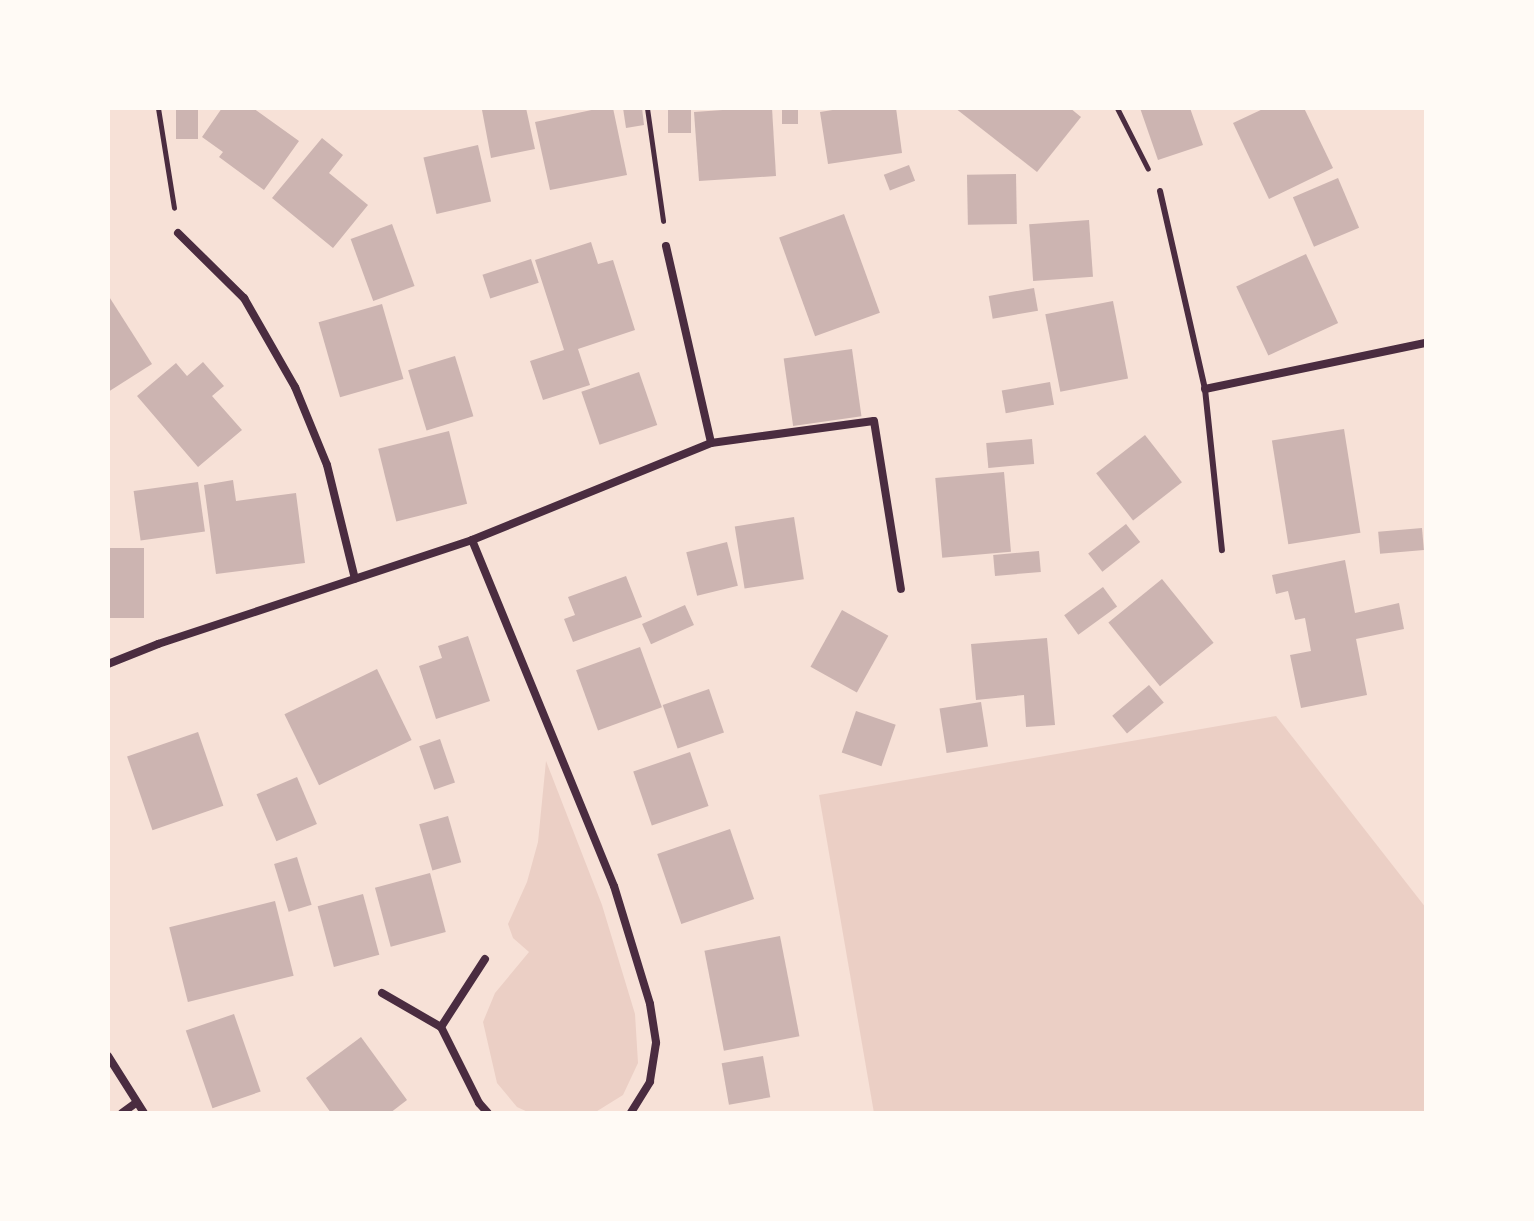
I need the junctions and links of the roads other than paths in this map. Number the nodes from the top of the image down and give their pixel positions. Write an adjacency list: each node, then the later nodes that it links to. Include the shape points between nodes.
1 (1160, 191): 5 (lane)
2 (178, 233): 9 (street, via 244,298 295,387 327,465)
3 (666, 246): 6 (street)
4 (1426, 343): 5 (street)
5 (1205, 389): 8 (lane)
6 (711, 443): 7 (street); 10 (street, via 874,421)
7 (472, 540): 9 (street); 20 (street, via 614,886 650,1004 656,1043 650,1082)
8 (1222, 550)
9 (355, 579): 11 (street)
10 (901, 589)
11 (108, 664)
12 (485, 959): 14 (street)
13 (382, 993): 14 (street)
14 (441, 1027): 19 (street)
15 (108, 1056): 16 (street)
16 (136, 1103): 17 (street); 18 (street)
17 (122, 1113)
18 (144, 1113)
19 (488, 1113)
20 (631, 1113)

